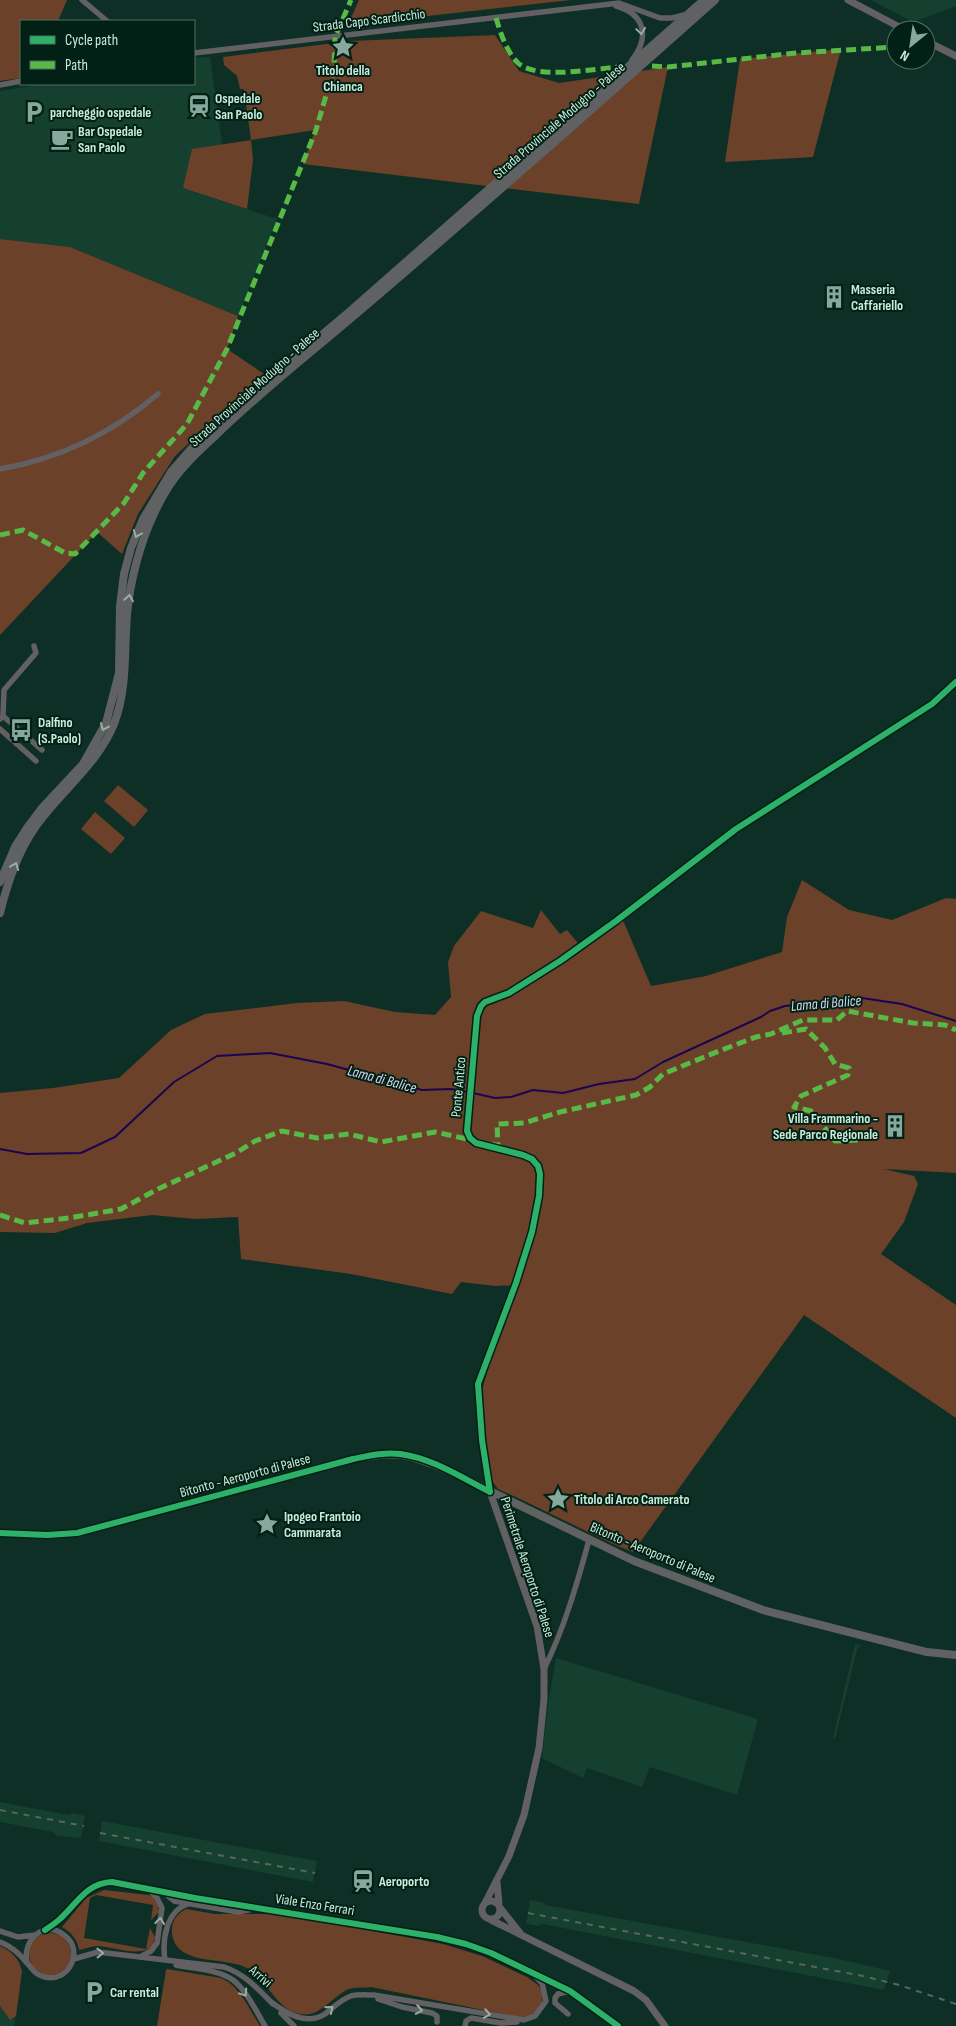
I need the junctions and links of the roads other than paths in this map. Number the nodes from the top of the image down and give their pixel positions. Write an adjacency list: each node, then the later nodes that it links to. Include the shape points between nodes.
1 (82, 0): 7 (street)
2 (704, 0): 6 (main road, Strada Provinciale Modugno - Palese)
3 (715, 0): 24 (main road, Strada Provinciale Modugno - Palese, one-way to 3, via 14,869 34,829 89,765 114,723 125,672 133,575 151,521 179,472 254,400)
4 (848, 0): 8 (street)
5 (607, 4): 6 (street, via 619,3 660,18); 10 (street, Strada Capo Scardicchio); 12 (street, one-way to 12, via 629,12 642,25 644,37 639,51)
6 (688, 14): 12 (main road, Strada Provinciale Modugno - Palese)
7 (106, 20)
8 (886, 20)
9 (936, 46): 11 (street)
10 (195, 53)
11 (956, 56)
12 (621, 75): 23 (main road, Strada Provinciale Modugno - Palese, one-way to 23, via 214,426 172,472 143,519 124,574 119,673 106,722 83,764 27,828)
13 (20, 81): 14 (street)
14 (0, 85)
15 (158, 394): 16 (street, via 122,423 86,442 50,457)
16 (0, 469)
17 (34, 646): 19 (street, via 36,653 4,690)
18 (956, 682): 25 (street, Ponte Antico, via 932,704 736,829 560,961 510,993 485,1002 478,1013 468,1135 473,1141 528,1157 536,1162 540,1174 532,1232 478,1384)
19 (1, 717): 21 (street)
20 (0, 729): 22 (street)
21 (42, 750)
22 (36, 761)
23 (0, 882)
24 (0, 913)
25 (490, 1492): 26 (main road, Bitonto - Aeroporto di Palese, via 417,1458 382,1454 77,1533); 27 (main road, Bitonto - Aeroporto di Palese); 29 (street, Perimetrale Aeroporto di Palese, via 537,1626)
26 (0, 1533)
27 (589, 1540): 28 (main road, Bitonto - Aeroporto di Palese, via 634,1561 763,1610 927,1652); 29 (street, via 561,1630)
28 (956, 1655)
29 (544, 1670): 30 (street, Perimetrale Aeroporto di Palese, via 542,1724 534,1775 517,1837)
30 (497, 1882): 33 (street, Perimetrale Aeroporto di Palese); 35 (street, Perimetrale Aeroporto di Palese)
31 (151, 1891): 32 (street); 36 (street, Viale Enzo Ferrari); 38 (street, Viale Enzo Ferrari, via 103,1883 89,1889); 43 (street, one-way to 31, via 157,1943 162,1908)
32 (168, 1896): 34 (street, via 174,1901); 36 (street, via 242,1909)
33 (485, 1903): 35 (street, via 493,1901); 37 (street, via 482,1913)
34 (190, 1904): 36 (street, via 238,1912); 46 (street, via 182,1906 170,1919)
35 (500, 1906): 37 (street, via 499,1916); 41 (street)
36 (260, 1908): 49 (street, Viale Enzo Ferrari, via 437,1937 466,1944)
37 (491, 1920): 41 (street)
38 (45, 1930): 40 (street, Viale Enzo Ferrari); 47 (street, via 58,1931 67,1937 74,1950)
39 (0, 1931): 40 (street, Viale Enzo Ferrari, via 18,1937)
40 (34, 1935): 48 (street, via 27,1946)
41 (522, 1936): 62 (street, via 634,1991 646,2000)
42 (0, 1942): 48 (street)
43 (148, 1954): 45 (street); 46 (street)
44 (127, 1955): 45 (street); 47 (street, one-way to 44, via 98,1952); 57 (street, one-way to 57, via 227,1977 239,1986)
45 (140, 1957): 46 (street)
46 (165, 1958): 52 (street, Arrivi, via 235,1971)
47 (74, 1960): 48 (street, via 66,1972 52,1978 36,1974)
48 (27, 1962)
49 (526, 1969): 50 (street, Viale Enzo Ferrari); 55 (street, via 542,1983 546,2001 535,2016)
50 (570, 1991): 53 (street, Viale Enzo Ferrari); 54 (street, via 555,1998 555,2003)
51 (361, 1995): 52 (street, one-way to 51, via 288,2015 311,2018 323,2015 339,2001); 55 (street, one-way to 55); 56 (street, one-way to 56, via 432,2012 437,2016)
52 (271, 2002): 58 (street, Arrivi)
53 (586, 2002): 60 (street); 61 (street)
54 (568, 2014)
55 (524, 2020): 59 (street, via 501,2023 471,2018)
56 (437, 2022)
57 (265, 2026)
58 (294, 2026)
59 (465, 2026)
60 (612, 2026)
61 (618, 2026)
62 (666, 2026)

